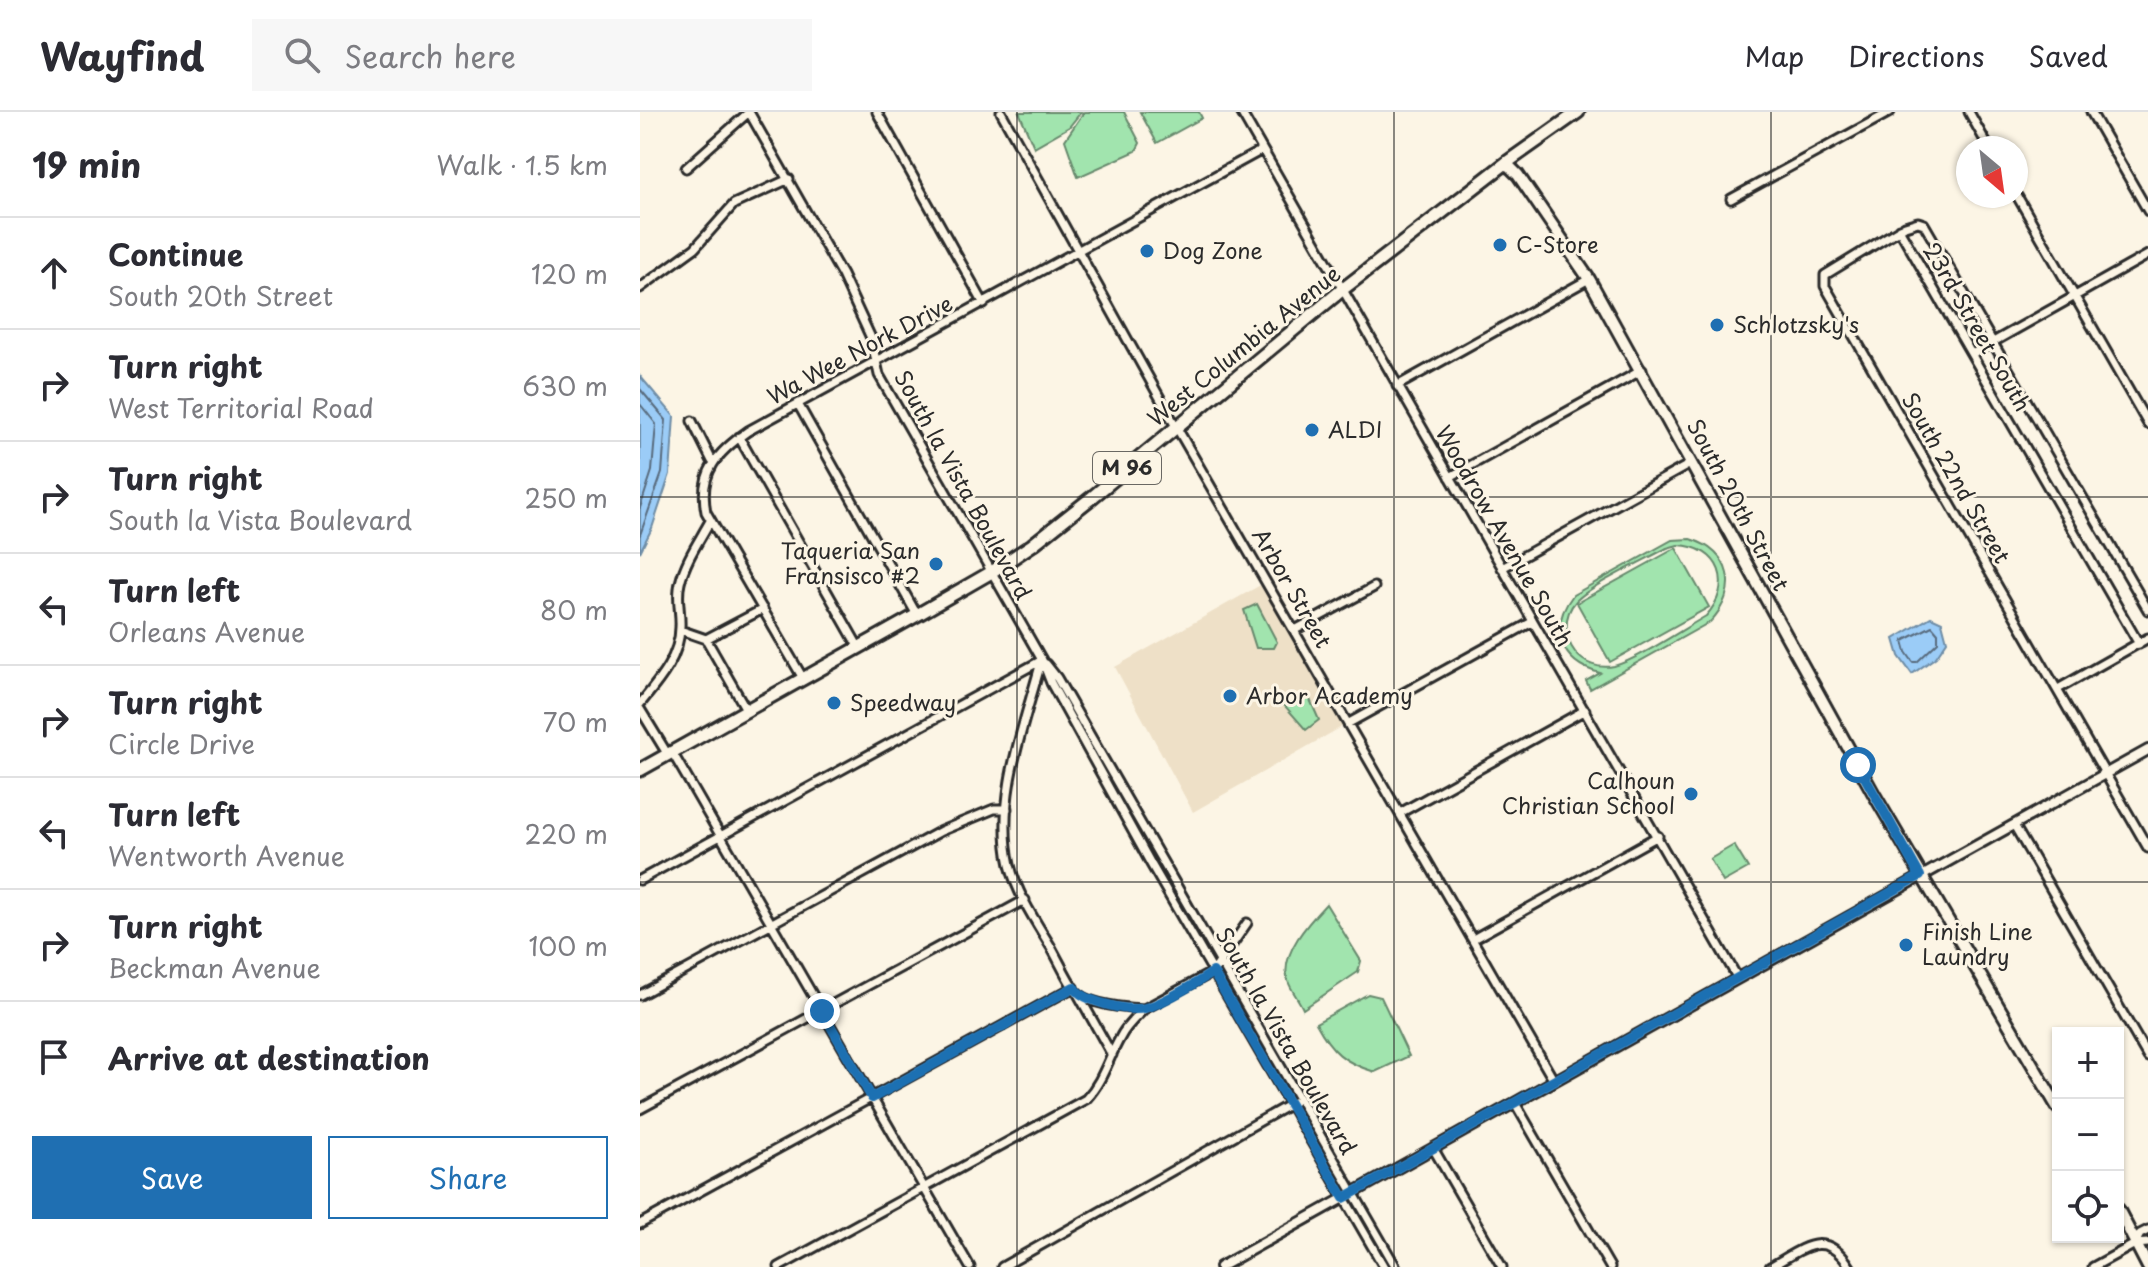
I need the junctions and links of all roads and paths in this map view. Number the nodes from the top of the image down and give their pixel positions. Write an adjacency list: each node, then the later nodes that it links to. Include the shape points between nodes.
1 (749, 112): 12 (street); 13 (street, South la Vista Boulevard)
2 (877, 112): 24 (street)
3 (1001, 112): 18 (street, Arbor Street)
4 (1241, 112): 10 (street, Woodrow Avenue South)
5 (1578, 112): 11 (main road, West Columbia Avenue / M 96)
6 (1890, 112): 14 (street)
7 (1969, 112): 9 (street)
8 (2091, 112): 16 (street)
9 (1982, 136)
10 (1262, 150): 18 (street, Wa Wee Nork Drive); 22 (street, Woodrow Avenue South)
11 (1506, 163): 20 (main road, South 20th Street); 22 (main road, West Columbia Avenue / M 96)
12 (686, 168)
13 (789, 179): 21 (street, via 734,204 695,248); 27 (street, South la Vista Boulevard, via 853,297)
14 (1731, 199)
15 (2024, 208): 23 (street)
16 (2148, 211)
17 (1899, 229): 25 (street, 23rd Street South, via 1918,222 1929,230); 26 (street, 23rd Street South); 54 (street, South 22nd Street, via 1831,270 1823,279 1825,286)
18 (1079, 252): 24 (street, Wa Wee Nork Drive); 33 (street, Arbor Street)
19 (2148, 255): 23 (street)
20 (1589, 279): 28 (main road, South 20th Street); 29 (street)
21 (640, 288)
22 (1343, 289): 29 (street, Woodrow Avenue South); 33 (main road, West Columbia Avenue / M 96)
23 (2075, 296): 25 (street); 32 (street)
24 (984, 304): 27 (street, Wa Wee Nork Drive)
25 (1994, 343): 26 (street); 43 (street, 23rd Street South)
26 (1972, 354): 50 (street, 23rd Street South)
27 (876, 361): 30 (street, Wa Wee Nork Drive); 40 (street, South la Vista Boulevard)
28 (1642, 370): 36 (main road, South 20th Street); 37 (street)
29 (1397, 386): 37 (street, Woodrow Avenue South)
30 (798, 404): 34 (street, Wa Wee Nork Drive); 44 (street)
31 (692, 421): 35 (street)
32 (2148, 424)
33 (1177, 426): 40 (main road, West Columbia Avenue / M 96, via 1060,524); 47 (street, Arbor Street)
34 (739, 437): 35 (street, Wa Wee Nork Drive); 51 (street)
35 (712, 461): 38 (street, via 704,505)
36 (1692, 463): 39 (street); 69 (main road, South 20th Street)
37 (1450, 477): 39 (street, Woodrow Avenue South)
38 (710, 521): 42 (street); 46 (street, via 680,583)
39 (1502, 568): 45 (street, Woodrow Avenue South)
40 (990, 573): 44 (main road, West Columbia Avenue / M 96); 52 (street, South la Vista Boulevard)
41 (1374, 587): 47 (street)
42 (763, 609): 49 (street); 53 (street)
43 (2148, 610)
44 (917, 615): 51 (main road, West Columbia Avenue / M 96)
45 (1532, 622): 56 (street, Woodrow Avenue South); 58 (street)
46 (680, 630): 49 (street); 55 (street, via 673,657)
47 (1295, 630): 58 (street, Arbor Street)
48 (2148, 638): 50 (street)
49 (706, 639): 57 (street)
50 (2139, 644): 54 (street)
51 (859, 648): 53 (main road, West Columbia Avenue / M 96)
52 (1042, 660): 63 (street); 66 (street); 75 (street, South la Vista Boulevard); 76 (street, South la Vista Boulevard)
53 (804, 680): 57 (main road, West Columbia Avenue / M 96)
54 (2058, 689): 62 (street, South 22nd Street)
55 (640, 706): 60 (street)
56 (1585, 710): 64 (street); 67 (street, Woodrow Avenue South)
57 (747, 711): 60 (main road, West Columbia Avenue / M 96)
58 (1349, 723): 64 (street, Arbor Street)
59 (2148, 750): 62 (street)
60 (670, 754): 61 (main road, West Columbia Avenue / M 96); 66 (street)
61 (640, 770)
62 (2105, 774): 65 (street); 68 (street, South 22nd Street)
63 (1007, 809): 71 (street, via 1011,868); 73 (street, via 994,809 941,831)
64 (1400, 813): 74 (street, Arbor Street)
65 (2014, 825): 69 (street); 83 (street)
66 (721, 836): 70 (street); 73 (street)
67 (1658, 836): 74 (street); 77 (street, Woodrow Avenue South)
68 (2148, 848)
69 (1920, 876): 77 (street); 87 (main road, South 20th Street)
70 (640, 880)
71 (1025, 900): 78 (street); 81 (street)
72 (1247, 923): 75 (street)
73 (772, 924): 79 (street); 81 (street)
74 (1473, 939): 84 (street, Arbor Street)
75 (1220, 965): 76 (street); 86 (street, South la Vista Boulevard)
76 (1213, 972): 80 (street); 89 (street, South la Vista Boulevard)
77 (1737, 977): 84 (street)
78 (1075, 990): 80 (street, via 1103,1003); 82 (street); 85 (street)
79 (640, 995)
80 (1144, 1009): 82 (street)
81 (822, 1011): 85 (street); 90 (street)
82 (1112, 1055): 92 (street, via 1086,1099)
83 (2148, 1057)
84 (1554, 1081): 88 (street)
85 (872, 1098): 92 (street); 96 (street)
86 (1299, 1099): 89 (street); 93 (street, South la Vista Boulevard)
87 (2053, 1099)
88 (1515, 1103): 91 (street); 107 (street)
89 (1291, 1105): 94 (street, South la Vista Boulevard); 102 (street)
90 (640, 1109)
91 (1433, 1148): 93 (street); 106 (street)
92 (925, 1189): 100 (street); 101 (street)
93 (1353, 1193): 94 (street); 105 (street, South la Vista Boulevard)
94 (1344, 1198): 103 (street); 104 (street, South la Vista Boulevard)
95 (2124, 1221): 99 (main road)
96 (640, 1224)
97 (2148, 1230): 99 (street)
98 (2148, 1243): 99 (street)
99 (2135, 1244): 110 (street); 111 (main road)
100 (785, 1266)
101 (970, 1267)
102 (1002, 1267)
103 (1220, 1267)
104 (1384, 1267)
105 (1396, 1267)
106 (1502, 1267)
107 (1610, 1267)
108 (1770, 1267): 109 (street, via 1820,1243 1835,1247)
109 (1850, 1267)
110 (2093, 1267)
111 (2148, 1267)

